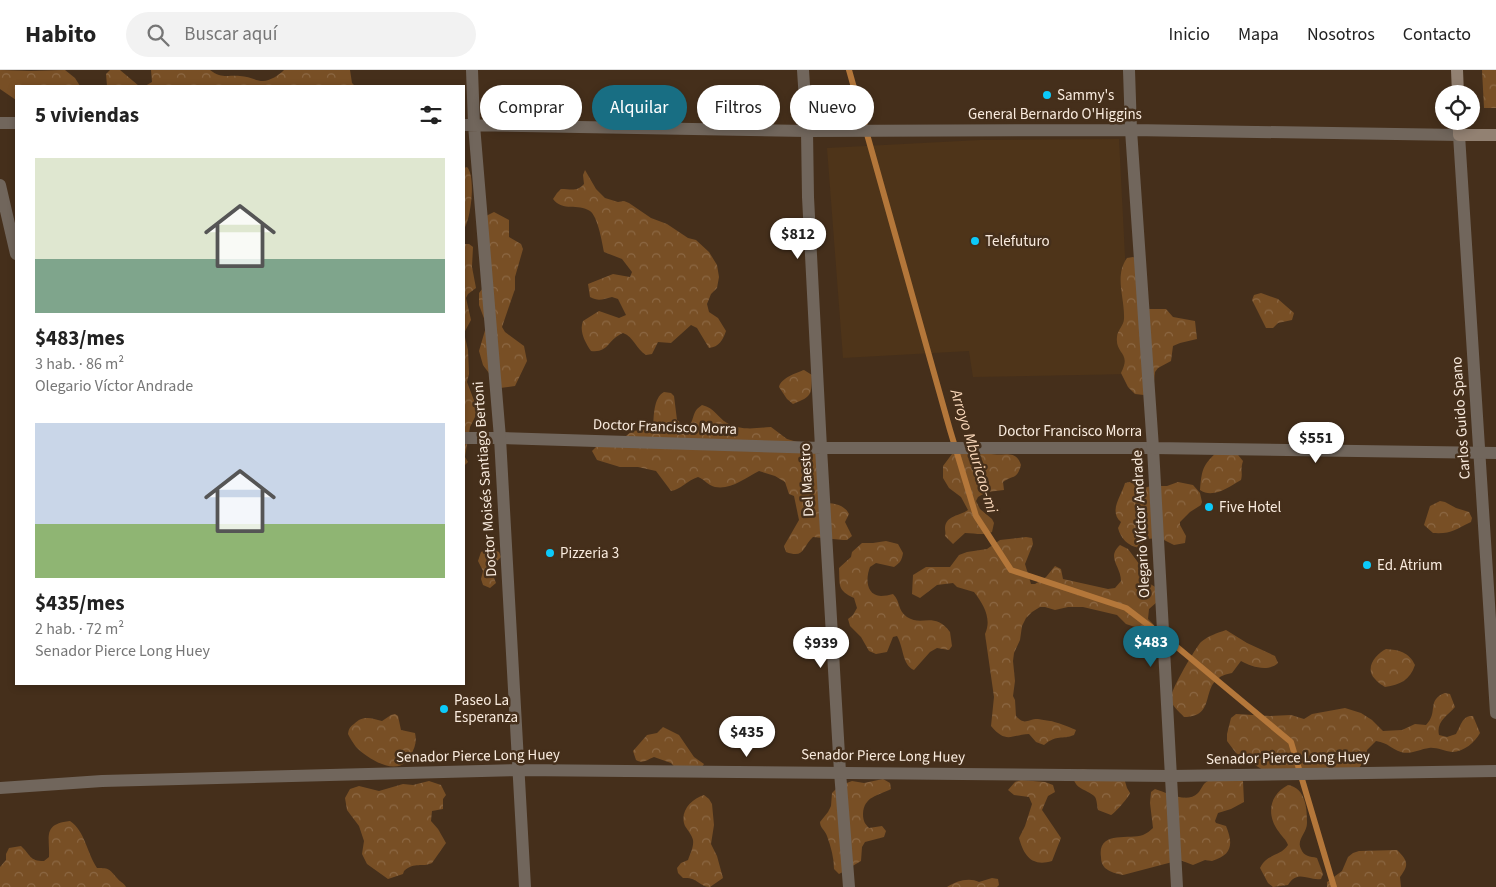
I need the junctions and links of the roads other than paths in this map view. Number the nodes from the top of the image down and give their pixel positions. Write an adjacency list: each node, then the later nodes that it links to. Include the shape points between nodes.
1 (472, 70): 8 (street, Doctor Moisés Santiago Bertoni)
2 (804, 70): 11 (street, Del Maestro)
3 (1130, 70): 9 (street, Olegario Víctor Andrade)
4 (1457, 70): 5 (main road)
5 (1458, 85)
6 (0, 123): 7 (street)
7 (15, 123)
8 (469, 125): 11 (street, General Bernardo O'Higgins); 17 (street, Doctor Moisés Santiago Bertoni)
9 (1131, 130): 11 (street, General Bernardo O'Higgins); 12 (street, General Bernardo O'Higgins); 19 (street, Olegario Víctor Andrade)
10 (1459, 130): 12 (main road, Carlos Guido Spano)
11 (807, 131): 18 (street, Del Maestro)
12 (1459, 135): 13 (main road, General Bernardo O'Higgins); 21 (street, Carlos Guido Spano)
13 (1496, 135)
14 (0, 185): 15 (street)
15 (15, 250)
16 (465, 438): 17 (street, Doctor Francisco Morra)
17 (500, 438): 18 (street, Doctor Francisco Morra); 23 (street, Doctor Moisés Santiago Bertoni)
18 (821, 448): 19 (street, Doctor Francisco Morra); 25 (street, Del Maestro)
19 (1153, 448): 21 (street, Doctor Francisco Morra); 26 (street, Olegario Víctor Andrade)
20 (1496, 453): 21 (street, Doctor Francisco Morra)
21 (1479, 454): 22 (street, Carlos Guido Spano)
22 (1496, 713)
23 (518, 770): 25 (street, Senador Pierce Long Huey); 27 (street, Senador Pierce Long Huey, via 102,781); 28 (street, Doctor Moisés Santiago Bertoni)
24 (1496, 771): 26 (street, Senador Pierce Long Huey)
25 (840, 772): 26 (street, Senador Pierce Long Huey); 29 (street, Del Maestro)
26 (1171, 776): 30 (street, Olegario Víctor Andrade)
27 (0, 788)
28 (525, 887)
29 (849, 887)
30 (1177, 887)

